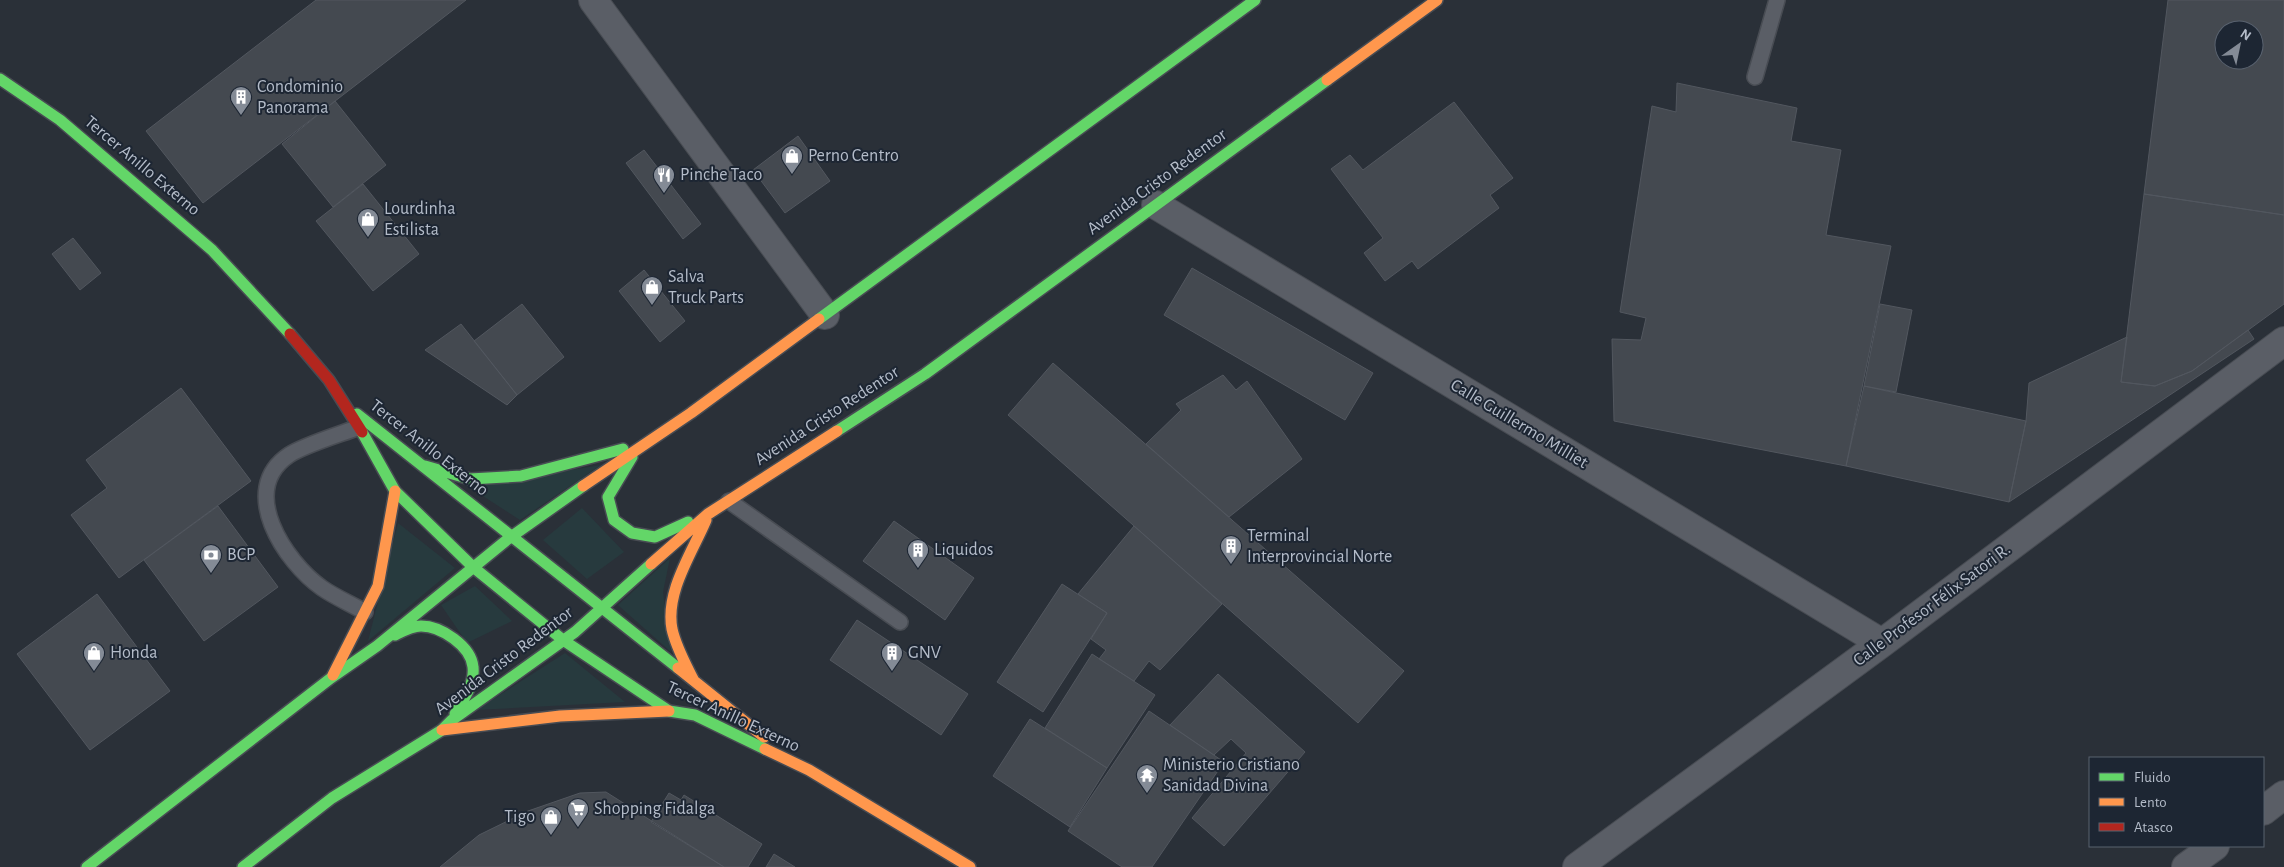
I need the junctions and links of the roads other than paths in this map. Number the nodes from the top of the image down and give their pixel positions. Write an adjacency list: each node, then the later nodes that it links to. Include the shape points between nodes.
1 (593, 0): 8 (street)
2 (1256, 0): 8 (main road)
3 (1436, 0): 7 (main road, Avenida Cristo Redentor)
4 (1777, 0): 5 (lane)
5 (1755, 77)
6 (0, 79): 10 (main road, Tercer Anillo Externo, via 60,120 212,250 270,310)
7 (1156, 204): 15 (main road, Avenida Cristo Redentor, via 925,374); 23 (street, Calle Guillermo Milliet)
8 (825, 316): 12 (main road, via 691,413)
9 (2284, 341): 23 (street, Calle Profesor Félix Satori R.)
10 (348, 406): 11 (main road, Tercer Anillo Externo); 13 (main road, Tercer Anillo Externo)
11 (359, 427): 14 (main road, Tercer Anillo Externo); 20 (lane, via 289,456 270,476 265,499 275,535 301,568 321,588)
12 (642, 444): 13 (main road, via 520,476 470,479); 16 (main road, via 608,497 614,520 632,533 655,537); 17 (main road)
13 (425, 466): 17 (main road, Tercer Anillo Externo)
14 (395, 490): 18 (main road, Tercer Anillo Externo); 20 (main road, via 378,586)
15 (729, 501): 16 (main road, Avenida Cristo Redentor); 21 (lane)
16 (708, 514): 19 (main road, Avenida Cristo Redentor); 26 (main road, via 678,584 671,615 678,647)
17 (513, 536): 18 (main road); 19 (main road, Tercer Anillo Externo)
18 (474, 566): 22 (main road, Tercer Anillo Externo); 24 (main road)
19 (603, 607): 22 (main road, Avenida Cristo Redentor); 26 (main road, Tercer Anillo Externo)
20 (365, 612): 25 (main road)
21 (900, 622)
22 (563, 640): 27 (main road, Tercer Anillo Externo); 28 (main road, Avenida Cristo Redentor)
23 (1882, 643): 37 (street, Calle Profesor Félix Satori R.)
24 (377, 646): 25 (main road); 28 (main road, via 400,632 421,626 445,633 463,646 473,665 472,681)
25 (332, 678): 34 (main road)
26 (694, 679): 30 (main road, Tercer Anillo Externo)
27 (669, 711): 29 (main road, via 560,716); 30 (main road, Tercer Anillo Externo, via 695,715)
28 (452, 720): 29 (main road, Avenida Cristo Redentor)
29 (442, 730): 35 (main road, Avenida Cristo Redentor, via 332,798)
30 (799, 767): 36 (main road)
31 (2284, 795): 32 (street)
32 (2264, 810)
33 (2214, 847): 38 (street)
34 (87, 867)
35 (243, 867)
36 (970, 867)
37 (1577, 867)
38 (2186, 867)

